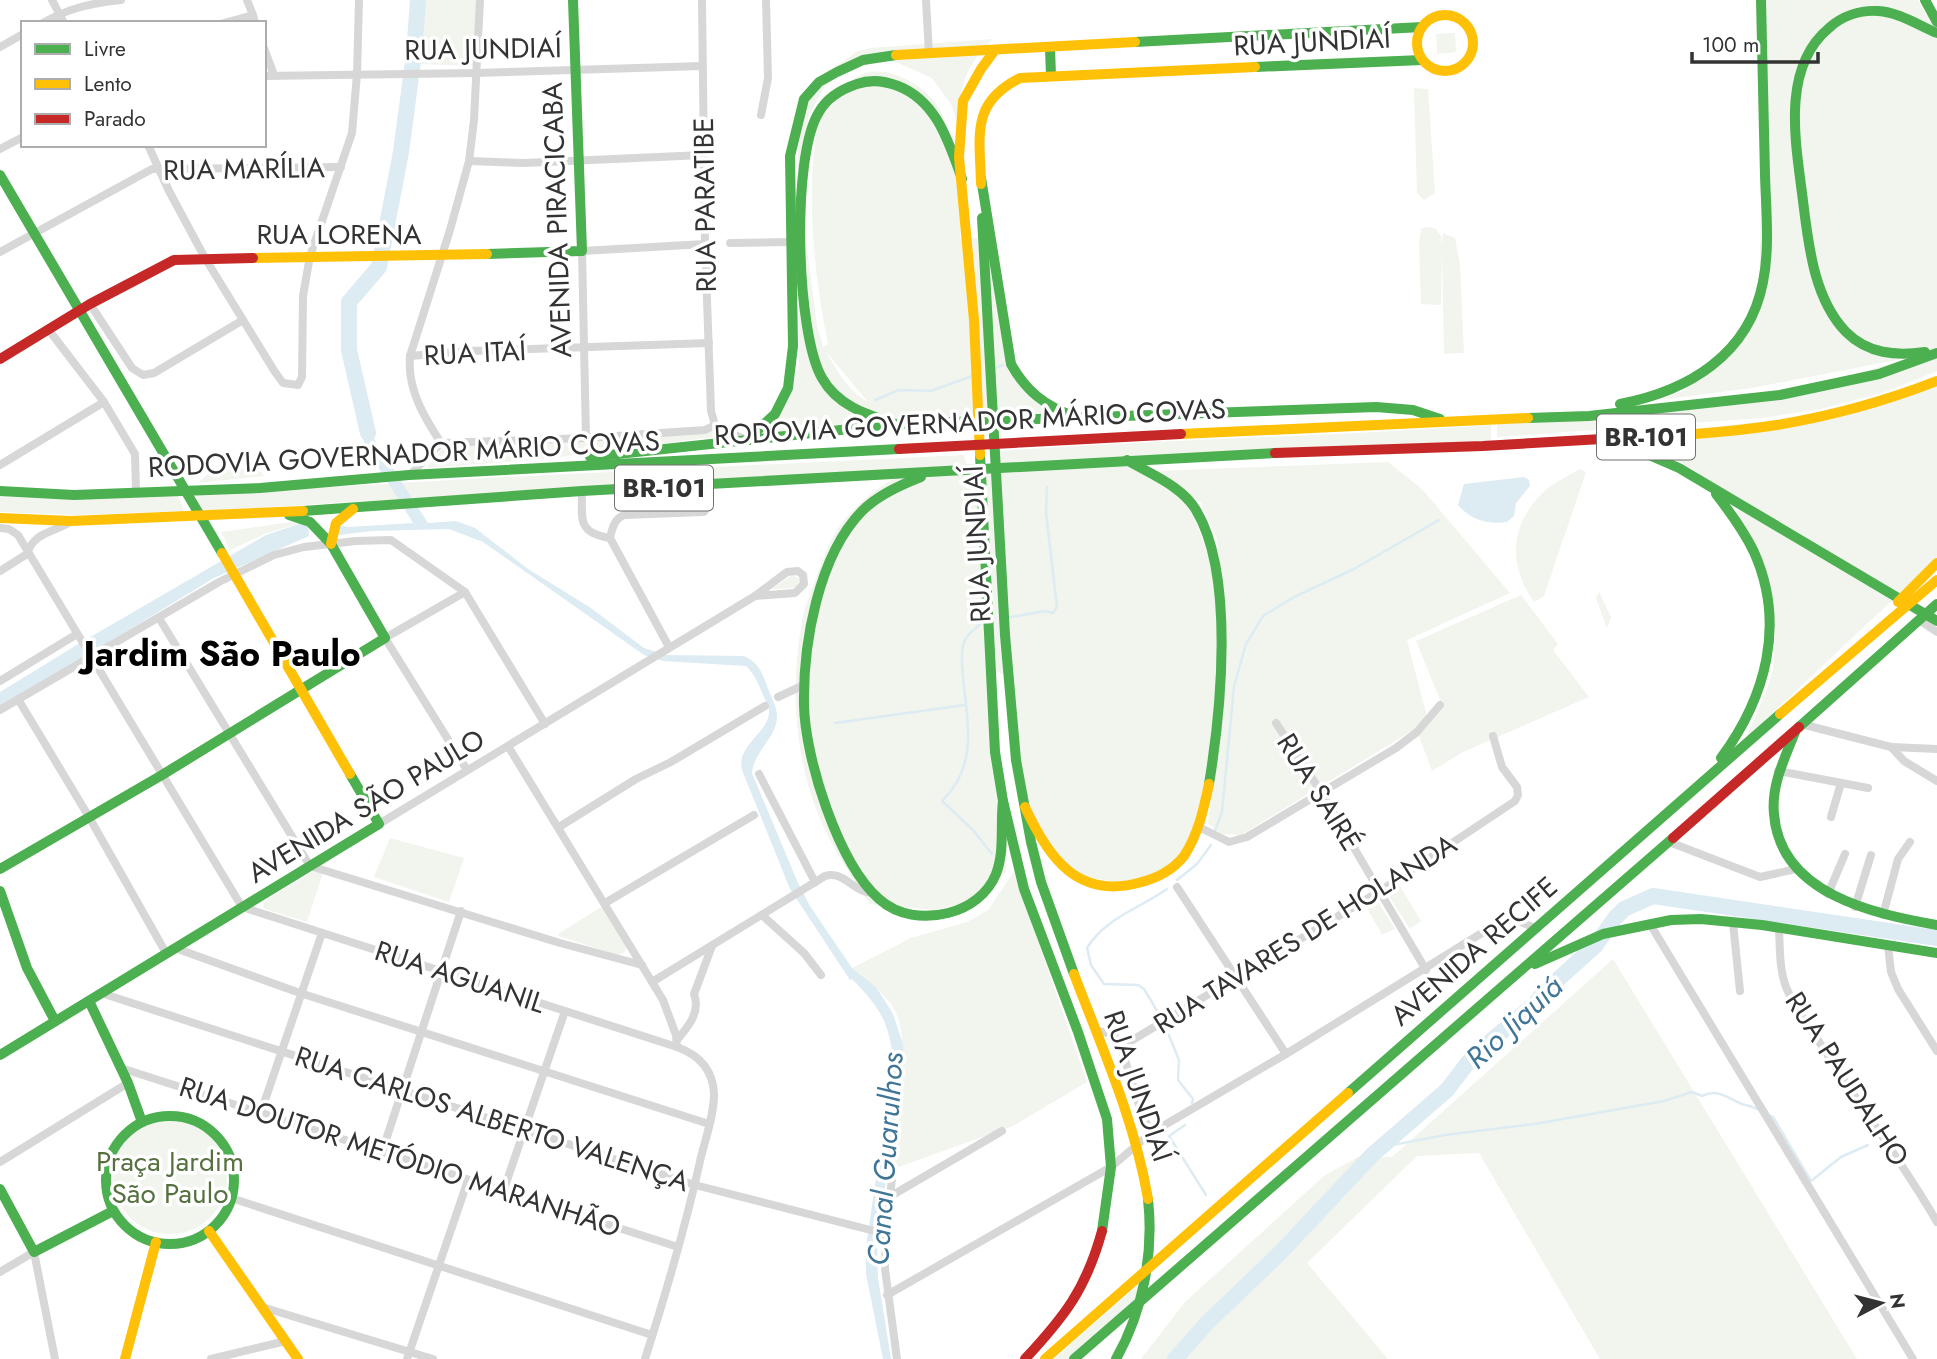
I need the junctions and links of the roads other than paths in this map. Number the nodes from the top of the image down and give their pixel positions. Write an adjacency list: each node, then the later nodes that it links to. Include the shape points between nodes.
1 (52, 0): 12 (street)
2 (121, 0): 12 (street)
3 (247, 0): 13 (street)
4 (359, 0): 28 (street)
5 (480, 0): 27 (street)
6 (573, 0): 26 (main road, AVENIDA PIRACICABA)
7 (702, 0): 25 (street, RUA PARATIBE)
8 (766, 0): 31 (street, via 768,78)
9 (926, 0): 23 (street)
10 (1761, 0): 64 (main road, via 1766,240 1763,283 1750,325 1722,359 1678,389)
11 (1924, 0): 16 (main road)
12 (58, 14): 14 (street); 15 (street)
13 (254, 19)
14 (46, 21)
15 (63, 21)
16 (1937, 22)
17 (1422, 27): 21 (main road, RUA JUNDIAÍ); 24 (main road, via 1417,43); 24 (main road, via 1433,17 1450,15 1466,23 1474,41 1469,60 1456,70 1435,70)
18 (1937, 33): 58 (main road, via 1879,11 1853,13 1835,21 1813,42 1805,59 1796,90 1796,116 1811,245 1838,323 1865,347 1880,352)
19 (21, 35): 20 (street)
20 (0, 47)
21 (1050, 48): 22 (main road, RUA JUNDIAÍ); 30 (main road)
22 (995, 50): 23 (main road, RUA JUNDIAÍ); 42 (main road, via 963,101)
23 (929, 54): 44 (main road, RUA JUNDIAÍ, via 863,60 820,82 804,99 790,156)
24 (1422, 60): 30 (main road, RUA JUNDIAÍ)
25 (702, 66): 26 (street, RUA JUNDIAÍ); 35 (street, RUA PARATIBE)
26 (576, 71): 27 (street, RUA JUNDIAÍ); 36 (main road, AVENIDA PIRACICABA)
27 (477, 73): 28 (street, RUA JUNDIAÍ); 37 (street)
28 (357, 74): 29 (street, RUA JUNDIAÍ); 38 (street, via 352,133)
29 (269, 76)
30 (1051, 76): 41 (main road, RUA JUNDIAÍ, via 1020,78 994,94 979,127)
31 (761, 115)
32 (21, 138): 34 (street)
33 (149, 147): 39 (street)
34 (0, 149)
35 (703, 155): 36 (street); 46 (street, RUA PARATIBE)
36 (578, 159): 37 (street); 47 (main road, AVENIDA PIRACICABA)
37 (469, 161): 50 (street)
38 (341, 167): 39 (street, RUA MARÍLIA); 49 (street)
39 (159, 168): 43 (street, RUA MARÍLIA, via 144,171); 51 (street)
40 (0, 174): 43 (main road)
41 (981, 178): 63 (main road, via 1012,364 1031,395); 133 (main road, RUA JUNDIAÍ, via 1006,659)
42 (962, 179): 66 (main road, via 933,112 899,85 869,80 847,87 822,106 815,120 804,159 802,212 810,352 820,377 836,397 865,415); 132 (main road, RUA JUNDIAÍ, via 974,320 989,661)
43 (34, 232): 48 (street, RUA MARÍLIA); 53 (main road)
44 (790, 242): 45 (street); 69 (main road, RUA JUNDIAÍ, via 793,345 788,388 775,414)
45 (730, 243)
46 (705, 244): 47 (street, RUA LORENA); 56 (street, RUA PARATIBE)
47 (582, 251): 50 (main road, RUA LORENA); 57 (street, AVENIDA PIRACICABA)
48 (0, 252)
49 (310, 256): 50 (main road, RUA LORENA); 51 (main road, RUA LORENA); 54 (street, via 298,385 283,383)
50 (441, 256): 59 (street)
51 (205, 258): 52 (main road, RUA LORENA, via 174,260); 54 (street)
52 (90, 304): 53 (main road, RUA LORENA); 54 (street, via 132,368 143,375 154,373)
53 (80, 311): 55 (main road, RUA LORENA); 108 (main road)
54 (243, 320)
55 (48, 329): 60 (main road, RUA LORENA); 62 (street)
56 (709, 343): 57 (street, RUA ITAÍ); 67 (street, RUA PARATIBE)
57 (584, 348): 59 (street, RUA ITAÍ); 68 (street, AVENIDA PIRACICABA)
58 (1937, 351): 64 (main road, RODOVIA GOVERNADOR MÁRIO COVAS / BR-101, via 1879,374 1780,395)
59 (410, 356): 71 (street, via 408,372 414,391)
60 (0, 359)
61 (1937, 381): 70 (main road, RODOVIA GOVERNADOR MÁRIO COVAS / BR-101, via 1854,408 1785,423)
62 (104, 402): 73 (street); 82 (street, via 135,454)
63 (1081, 419): 65 (main road, via 1376,407 1413,410); 66 (main road)
64 (1541, 419): 65 (main road, RODOVIA GOVERNADOR MÁRIO COVAS / BR-101)
65 (1452, 422): 74 (main road, RODOVIA GOVERNADOR MÁRIO COVAS / BR-101)
66 (896, 424): 69 (main road)
67 (715, 425): 68 (street); 69 (street)
68 (586, 438): 71 (street)
69 (746, 439): 74 (main road)
70 (1598, 440): 72 (main road, RODOVIA GOVERNADOR MÁRIO COVAS / BR-101); 79 (main road, via 1642,452)
71 (441, 443): 76 (street)
72 (1127, 460): 75 (main road, RODOVIA GOVERNADOR MÁRIO COVAS / BR-101); 139 (main road, via 1188,500 1212,542 1218,582 1220,672 1214,754)
73 (0, 465)
74 (508, 470): 76 (main road, RODOVIA GOVERNADOR MÁRIO COVAS / BR-101)
75 (938, 471): 78 (main road, RODOVIA GOVERNADOR MÁRIO COVAS / BR-101); 107 (main road, via 884,494 849,527 818,601)
76 (409, 475): 82 (main road, RODOVIA GOVERNADOR MÁRIO COVAS / BR-101, via 260,488)
77 (0, 483): 83 (main road)
78 (709, 485): 81 (main road, RODOVIA GOVERNADOR MÁRIO COVAS / BR-101); 90 (street, via 704,512 624,515 612,527)
79 (1711, 488): 100 (main road); 127 (main road, via 1735,519 1759,563 1770,642 1766,671 1749,719)
80 (0, 491): 83 (main road, RODOVIA GOVERNADOR MÁRIO COVAS / BR-101)
81 (582, 491): 84 (main road, RODOVIA GOVERNADOR MÁRIO COVAS / BR-101); 90 (street, via 586,530)
82 (136, 492): 83 (main road, RODOVIA GOVERNADOR MÁRIO COVAS / BR-101)
83 (27, 494)
84 (358, 506): 85 (main road, RODOVIA GOVERNADOR MÁRIO COVAS / BR-101); 89 (main road, via 338,517)
85 (280, 512): 87 (main road, RODOVIA GOVERNADOR MÁRIO COVAS / BR-101); 89 (main road, via 300,517)
86 (0, 517): 87 (main road, RODOVIA GOVERNADOR MÁRIO COVAS / BR-101)
87 (71, 521): 91 (street, via 35,538)
88 (0, 528): 91 (street, via 13,531)
89 (327, 536): 95 (street, via 391,540); 98 (street, via 274,555); 103 (main road)
90 (610, 538): 104 (street)
91 (27, 554): 93 (street); 102 (street)
92 (1937, 563): 117 (main road)
93 (0, 571)
94 (1937, 580): 117 (main road, AVENIDA RECIFE)
95 (465, 592): 103 (street); 115 (street)
96 (755, 596): 96 (street, AVENIDA SÃO PAULO, via 794,593 804,584 803,575 798,570 787,572); 104 (street, AVENIDA SÃO PAULO)
97 (1937, 604): 99 (main road, AVENIDA RECIFE)
98 (159, 618): 105 (street); 118 (street)
99 (1919, 620): 101 (street); 116 (main road, AVENIDA RECIFE)
100 (1937, 621)
101 (1937, 632)
102 (79, 637): 105 (street); 106 (street)
103 (385, 638): 108 (main road); 123 (street)
104 (669, 647): 115 (street, AVENIDA SÃO PAULO)
105 (90, 655): 110 (street); 126 (street)
106 (0, 681)
107 (804, 685): 109 (street); 151 (main road, via 805,720 819,790 847,852)
108 (302, 689): 118 (main road); 137 (main road)
109 (778, 697)
110 (19, 699): 113 (street); 135 (street)
111 (1440, 705): 131 (street, via 1396,748)
112 (765, 706): 138 (street)
113 (0, 710)
114 (1276, 723): 131 (street, RUA SAIRÉ)
115 (545, 724): 120 (street, AVENIDA SÃO PAULO)
116 (1799, 725): 121 (street); 124 (main road); 140 (main road, AVENIDA RECIFE)
117 (1767, 726): 127 (main road, AVENIDA RECIFE)
118 (230, 733): 126 (main road); 144 (street)
119 (1493, 736): 150 (street, RUA TAVARES DE HOLANDA, via 1502,767 1517,787 1515,801)
120 (508, 746): 123 (street, AVENIDA SÃO PAULO); 138 (street)
121 (1891, 747): 122 (street); 128 (street, via 1904,761)
122 (1937, 749)
123 (467, 770): 137 (street, AVENIDA SÃO PAULO)
124 (1778, 771): 129 (street); 146 (main road, via 1773,819)
125 (759, 774): 147 (street)
126 (162, 775): 135 (main road); 154 (street)
127 (1702, 781): 162 (main road, AVENIDA RECIFE)
128 (1937, 781)
129 (1841, 783): 130 (street); 136 (street)
130 (1868, 788)
131 (1321, 792): 139 (street, via 1235,841); 150 (street, RUA SAIRÉ)
132 (1003, 801): 151 (main road, via 998,868 972,903 955,912 923,917 899,911); 202 (main road, RUA JUNDIAÍ, via 1024,889 1107,1119)
133 (1025, 807): 139 (main road, via 1051,857 1073,875 1107,887 1143,883 1166,872 1183,857); 182 (main road, RUA JUNDIAÍ, via 1041,882)
134 (754, 815): 153 (street)
135 (89, 817): 145 (main road); 167 (street)
136 (1831, 817)
137 (379, 824): 144 (main road, AVENIDA SÃO PAULO)
138 (559, 827): 153 (street)
139 (1199, 827)
140 (1669, 842): 146 (street, via 1760,877); 172 (main road, AVENIDA RECIFE)
141 (1910, 842): 158 (street, via 1898,859)
142 (1845, 854): 152 (street)
143 (1871, 855): 155 (street)
144 (310, 866): 154 (main road, AVENIDA SÃO PAULO); 156 (street)
145 (0, 869)
146 (1796, 869): 152 (main road)
147 (815, 882): 151 (street, via 833,874); 157 (street)
148 (1177, 887): 174 (street)
149 (0, 891): 181 (main road, via 27,968)
150 (1380, 891): 170 (street, RUA SAIRÉ); 174 (street, RUA TAVARES DE HOLANDA)
151 (874, 893)
152 (1828, 894): 155 (main road)
153 (605, 903): 169 (street)
154 (242, 907): 164 (street, RUA AGUANIL); 167 (main road, AVENIDA SÃO PAULO)
155 (1855, 907): 158 (main road)
156 (461, 911): 169 (street); 171 (street)
157 (762, 915): 165 (street); 173 (street)
158 (1883, 915): 161 (main road)
159 (1733, 922): 160 (main road, via 1701,919); 163 (main road); 176 (street)
160 (1650, 924): 172 (main road, via 1603,934); 235 (street)
161 (1937, 925)
162 (1535, 928): 170 (street, via 1516,920 1504,922); 232 (main road, AVENIDA RECIFE)
163 (1779, 928): 166 (main road); 211 (street, RUA PAUDALHO, via 1781,966 1794,1003)
164 (322, 933): 171 (street, RUA AGUANIL); 177 (street)
165 (712, 946): 175 (street); 184 (street, via 694,994 697,1002 692,1022)
166 (1888, 946): 168 (main road); 187 (street, via 1898,989)
167 (170, 951): 177 (street); 178 (main road, AVENIDA SÃO PAULO)
168 (1937, 953)
169 (642, 965): 175 (street)
170 (1426, 970): 188 (street)
171 (442, 971): 180 (street, RUA AGUANIL); 183 (street)
172 (1515, 974): 233 (main road, AVENIDA RECIFE)
173 (821, 975)
174 (1238, 978): 185 (street, RUA TAVARES DE HOLANDA); 188 (street)
175 (652, 982): 184 (street)
176 (1740, 991)
177 (300, 992): 183 (street); 186 (street)
178 (101, 993): 179 (main road, AVENIDA SÃO PAULO); 186 (street, RUA CARLOS ALBERTO VALENÇA)
179 (89, 1001): 181 (main road, AVENIDA SÃO PAULO); 190 (main road)
180 (565, 1011): 184 (street, RUA AGUANIL); 191 (street)
181 (55, 1021): 189 (main road, AVENIDA SÃO PAULO)
182 (1096, 1030): 185 (street, RUA TAVARES DE HOLANDA, via 1114,1035); 234 (main road, RUA JUNDIAÍ, via 1131,1123 1152,1218 1146,1278 1135,1318)
183 (423, 1032): 191 (street); 193 (street)
184 (677, 1043): 196 (street, via 694,1054 709,1073 714,1095)
185 (1121, 1047): 199 (street)
186 (282, 1051): 193 (street, RUA CARLOS ALBERTO VALENÇA); 194 (street)
187 (1937, 1051)
188 (1286, 1054): 199 (street)
189 (0, 1055)
190 (121, 1068): 192 (main road); 194 (street, RUA DOUTOR METÓDIO MARANHÃO)
191 (546, 1071): 196 (street); 197 (street)
192 (128, 1083): 195 (main road); 201 (street)
193 (403, 1090): 197 (street, RUA CARLOS ALBERTO VALENÇA); 200 (street)
194 (261, 1112): 200 (street, RUA DOUTOR METÓDIO MARANHÃO)
195 (142, 1122): 209 (main road, via 176,1115 209,1129 231,1160); 210 (main road, via 120,1139 110,1156 107,1194)
196 (709, 1124): 205 (street)
197 (524, 1130): 205 (street, RUA CARLOS ALBERTO VALENÇA); 207 (street)
198 (1002, 1131): 208 (street)
199 (1151, 1133): 202 (street)
200 (382, 1152): 204 (street, RUA DOUTOR METÓDIO MARANHÃO)
201 (0, 1162)
202 (1111, 1167): 219 (street); 231 (main road, RUA JUNDIAÍ, via 1102,1233 1082,1287 1061,1320)
203 (894, 1168): 208 (street)
204 (468, 1180): 207 (street, RUA DOUTOR METÓDIO MARANHÃO); 217 (street)
205 (695, 1185): 213 (street, RUA CARLOS ALBERTO VALENÇA); 215 (street)
206 (0, 1189): 216 (main road)
207 (503, 1192): 215 (street, RUA DOUTOR METÓDIO MARANHÃO)
208 (891, 1196): 213 (street)
209 (232, 1198): 212 (main road); 217 (street)
210 (113, 1211): 214 (main road, via 137,1235); 216 (main road)
211 (1937, 1222)
212 (209, 1231): 214 (main road, via 191,1241); 220 (main road)
213 (883, 1234): 219 (street)
214 (156, 1242): 225 (main road)
215 (678, 1247): 221 (street)
216 (34, 1252): 218 (street); 224 (street)
217 (438, 1265): 221 (street); 223 (street)
218 (0, 1272)
219 (887, 1295): 230 (street)
220 (262, 1307): 222 (main road); 223 (street)
221 (652, 1335): 229 (street)
222 (286, 1341): 226 (street); 227 (main road)
223 (408, 1355): 228 (street)
224 (54, 1359)
225 (125, 1359)
226 (211, 1359)
227 (298, 1359)
228 (433, 1359)
229 (645, 1359)
230 (897, 1359)
231 (1025, 1359)
232 (1045, 1359)
233 (1074, 1359)
234 (1116, 1359)
235 (1913, 1359)

